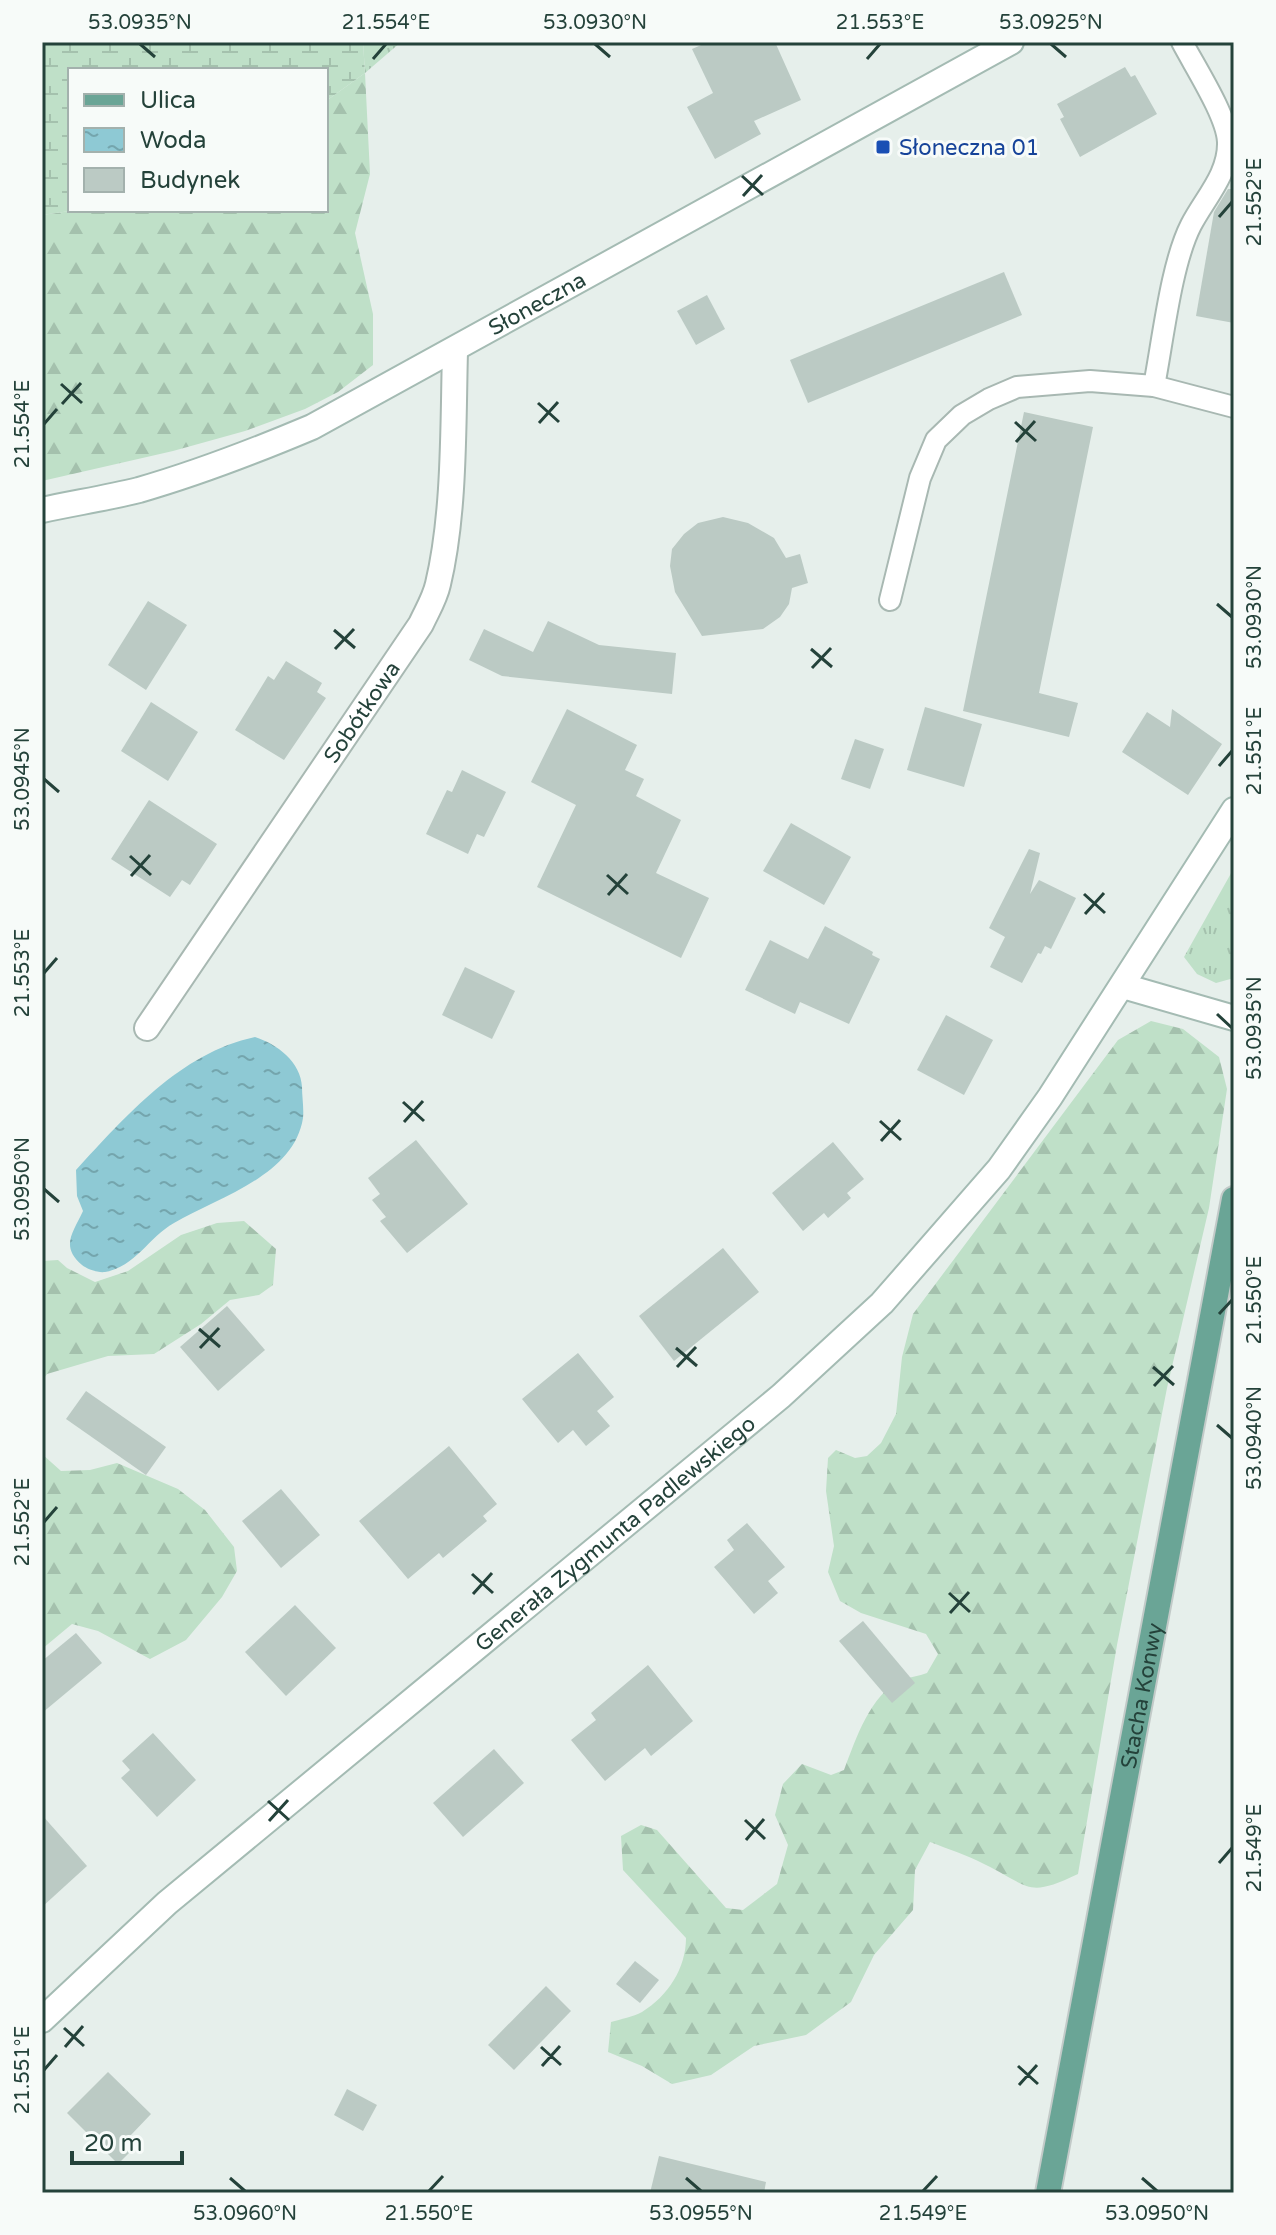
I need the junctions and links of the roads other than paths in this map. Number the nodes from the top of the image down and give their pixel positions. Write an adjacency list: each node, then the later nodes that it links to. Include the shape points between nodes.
1 (1011, 42): 3 (street, Słoneczna)
2 (1182, 42): 4 (lane, via 1224,122 1228,142 1225,164 1179,257)
3 (455, 351): 6 (street, Słoneczna, via 312,427 245,456 136,490); 11 (street, Sobótkowa, via 448,509 431,604)
4 (1154, 386): 5 (lane); 7 (lane, via 1090,381 1017,387 962,415 936,440 920,478)
5 (1234, 407)
6 (42, 510)
7 (890, 600)
8 (1234, 810): 9 (street, Generała Zygmunta Padlewskiego)
9 (1123, 986): 10 (street); 13 (street, Generała Zygmunta Padlewskiego, via 999,1169 851,1333 167,1903)
10 (1234, 1018)
11 (147, 1028)
12 (1234, 1199): 14 (main road, Stacha Konwy)
13 (42, 2020)
14 (1048, 2193)

